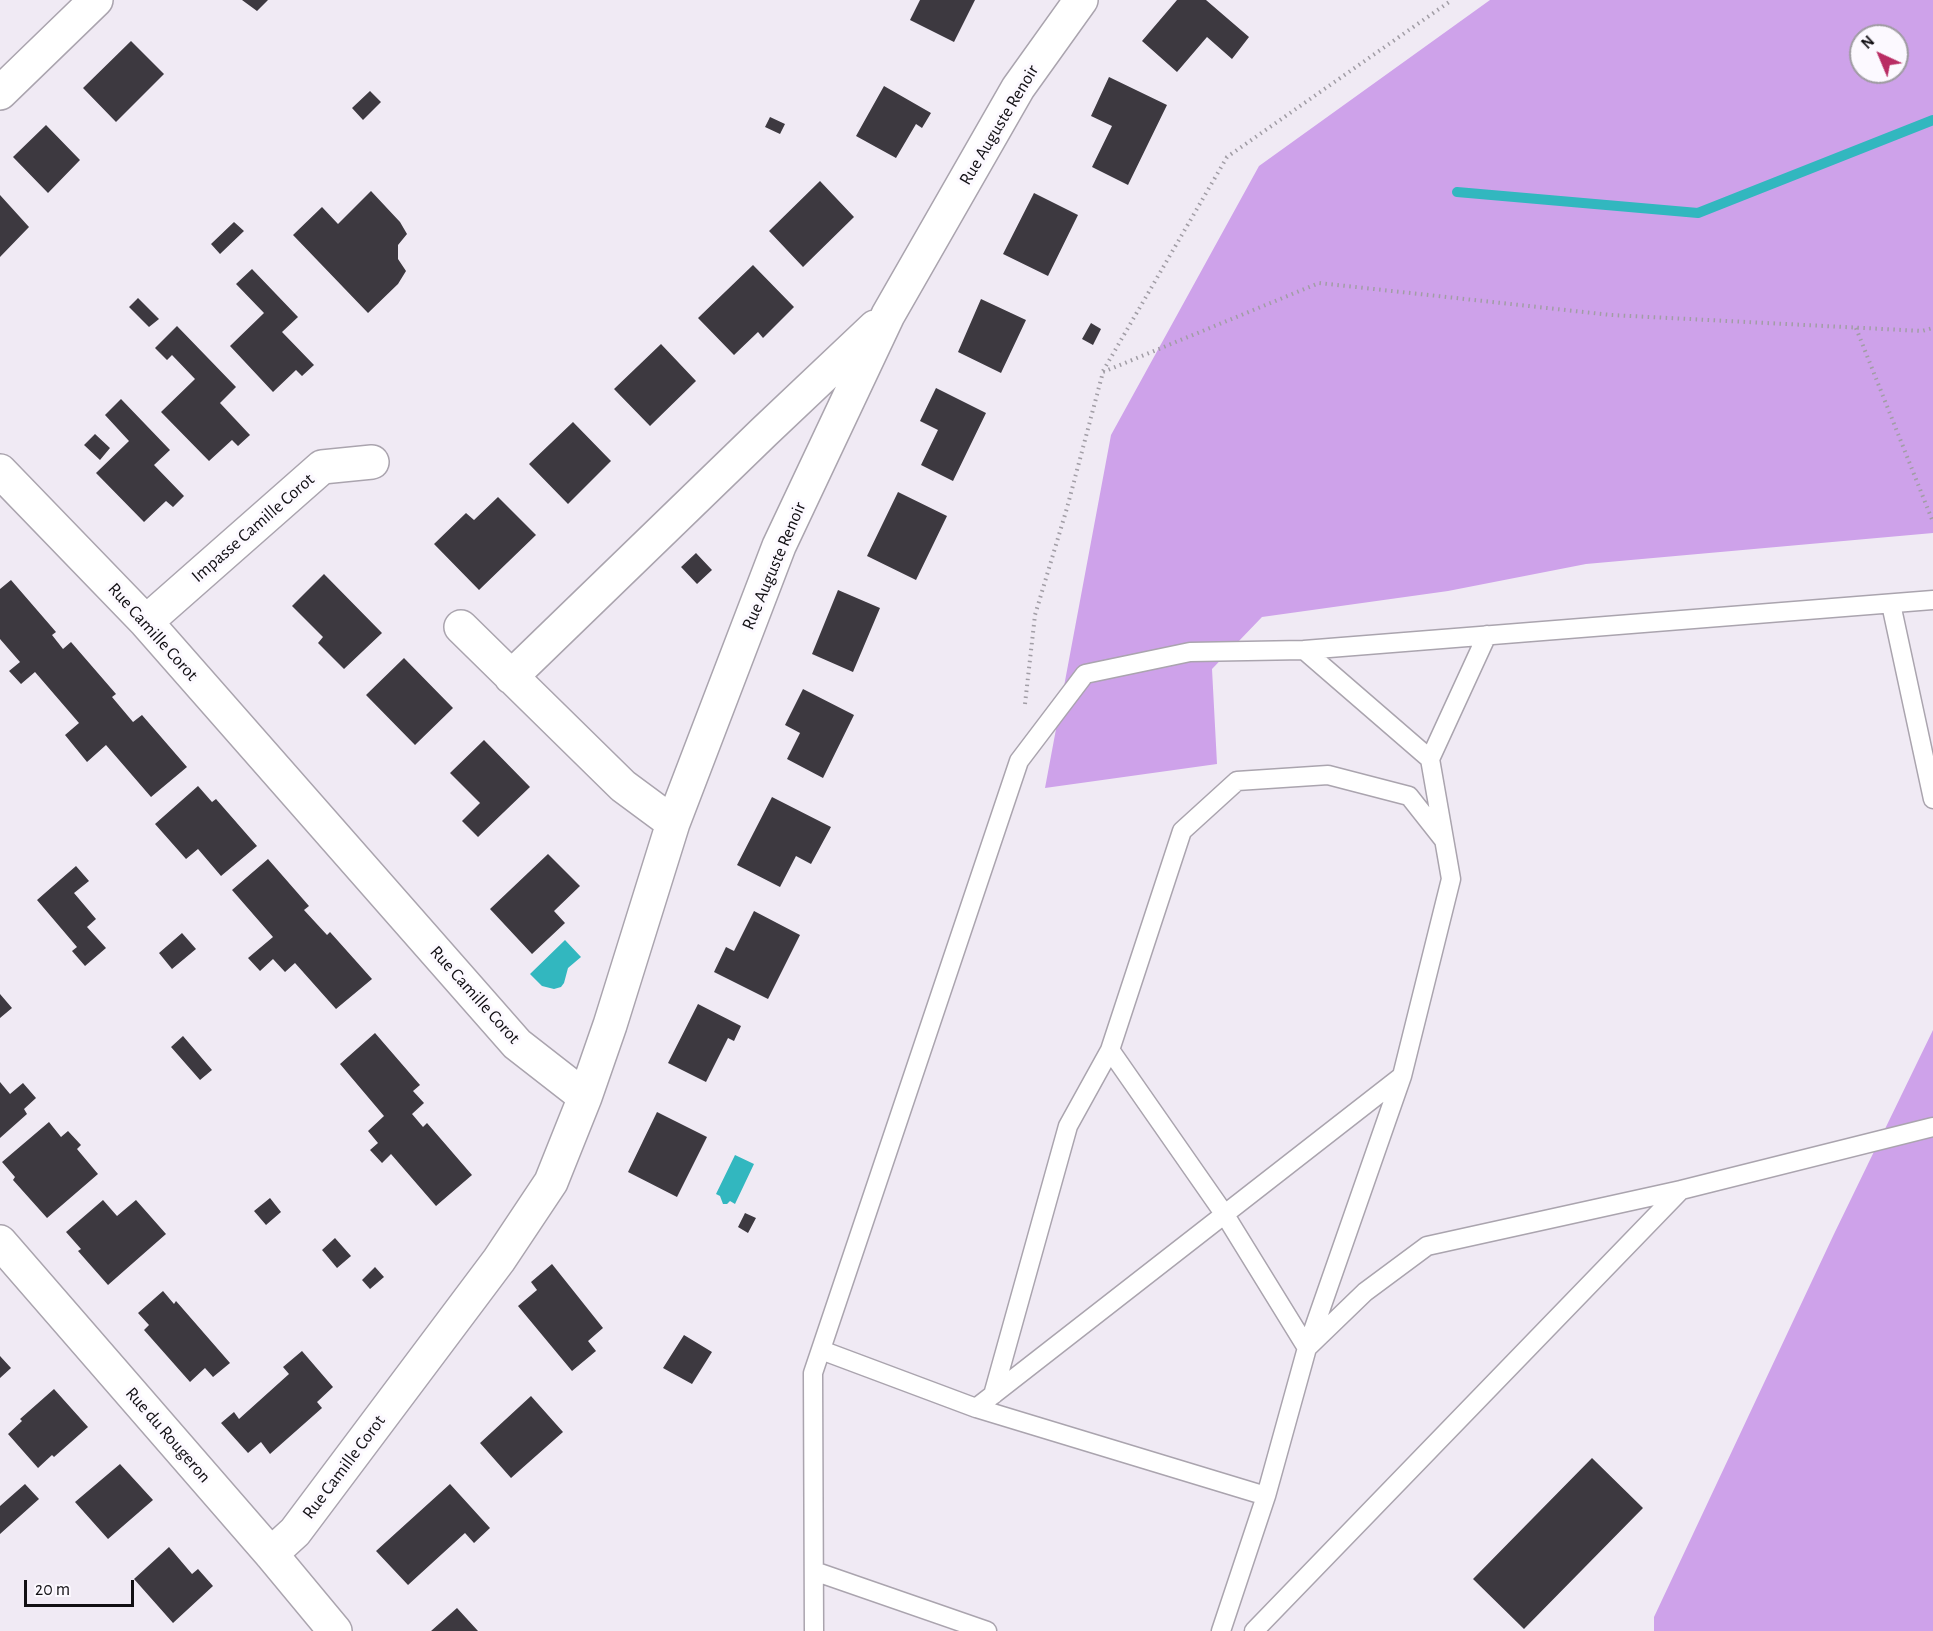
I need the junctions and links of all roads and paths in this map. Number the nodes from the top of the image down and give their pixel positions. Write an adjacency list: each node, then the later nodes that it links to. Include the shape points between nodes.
1 (96, 0): 4 (street)
2 (1081, 0): 5 (street, Rue Auguste Renoir, via 1018,88)
3 (1452, 0): 8 (path, via 1227,157)
4 (0, 93)
5 (888, 315): 18 (street, Rue Auguste Renoir); 22 (street, Rue Auguste Renoir, via 779,546)
6 (1856, 327): 7 (path, via 1922,331); 8 (path, via 1611,315 1319,283); 11 (path)
7 (1933, 328)
8 (1103, 372): 19 (path, via 1035,615)
9 (372, 462): 14 (street, Impasse Camille Corot, via 322,467)
10 (0, 471): 14 (street, Rue Camille Corot)
11 (1933, 522)
12 (1933, 600): 13 (lane)
13 (1891, 604): 16 (lane); 21 (lane)
14 (146, 622): 26 (street, Rue Camille Corot, via 517,1044)
15 (461, 627): 18 (street)
16 (1487, 635): 17 (lane); 20 (lane)
17 (1305, 650): 20 (lane); 32 (lane, via 1191,652 1085,674 1019,761)
18 (511, 677): 22 (street, via 623,786)
19 (1025, 705)
20 (1430, 759): 23 (lane)
21 (1933, 799)
22 (673, 823): 26 (street, Rue Auguste Renoir)
23 (1444, 840): 24 (lane, via 1409,796 1328,775 1237,781 1182,831); 25 (lane, via 1451,879)
24 (1110, 1050): 29 (lane); 33 (lane, via 1068,1126)
25 (1402, 1076): 29 (lane); 31 (lane)
26 (585, 1097): 36 (street, Rue Camille Corot, via 551,1182 500,1260 295,1532)
27 (1933, 1126): 28 (lane)
28 (1681, 1190): 31 (lane, via 1427,1246 1365,1292); 42 (lane)
29 (1224, 1215): 31 (lane); 33 (lane)
30 (0, 1242): 36 (street, Rue du Rougeron)
31 (1307, 1348): 35 (lane)
32 (821, 1350): 34 (lane); 37 (lane, via 813,1373)
33 (993, 1395): 34 (lane)
34 (976, 1408): 35 (lane)
35 (1266, 1497): 41 (lane)
36 (271, 1554): 38 (street, Rue du Rougeron)
37 (814, 1571): 39 (lane); 40 (lane)
38 (334, 1631)
39 (814, 1631)
40 (987, 1631)
41 (1221, 1631)
42 (1254, 1631)

